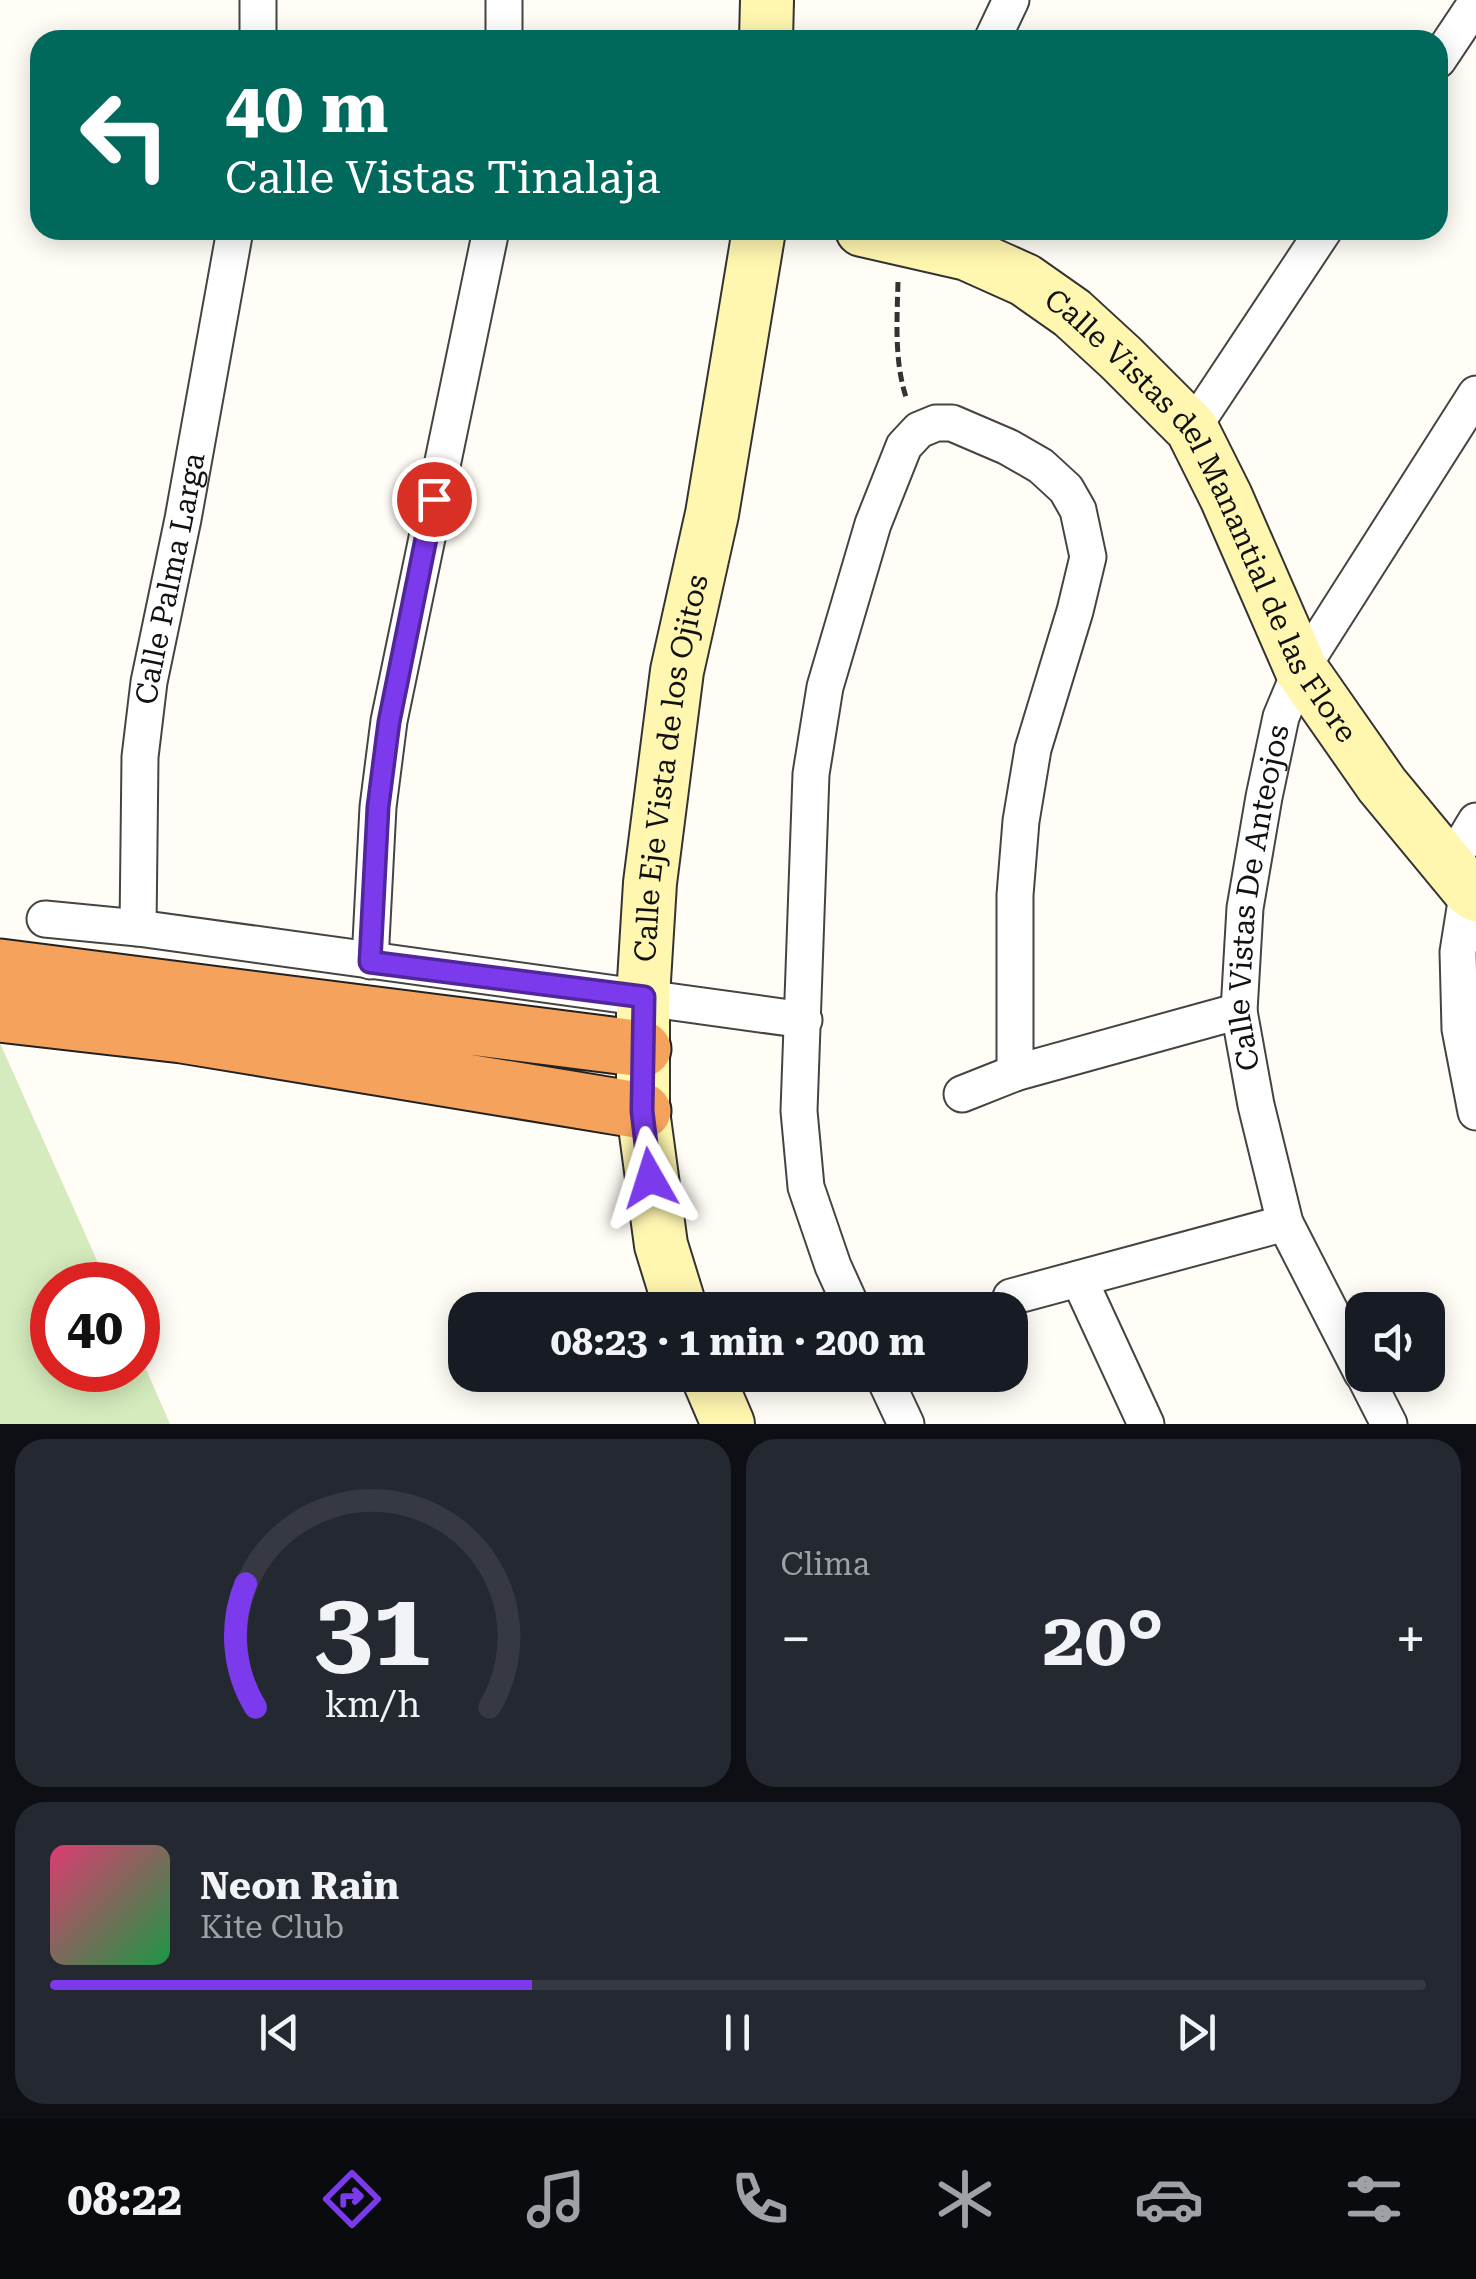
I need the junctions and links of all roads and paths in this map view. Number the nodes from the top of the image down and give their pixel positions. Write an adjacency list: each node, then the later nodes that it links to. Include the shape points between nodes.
1 (258, 0): 6 (street)
2 (504, 0): 7 (street)
3 (767, 0): 8 (street)
4 (1011, 0): 9 (street)
5 (1476, 3): 10 (street)
6 (258, 30)
7 (504, 30)
8 (766, 30)
9 (997, 30)
10 (1448, 45)
11 (233, 240): 24 (street, Calle Palma Larga, via 149,682 140,757)
12 (489, 240): 25 (street, via 389,722)
13 (757, 240): 30 (street, Calle Eje Vista de los Ojitos, via 712,514 678,670 650,882)
14 (889, 240): 19 (path, via 901,384)
15 (914, 240): 18 (street, Calle Vistas del Manantial de las Flore, via 1025,280 1122,358)
16 (1317, 240): 18 (street)
17 (1476, 394): 20 (street, Calle Vistas De Anteojos)
18 (1192, 428): 20 (street, Calle Vistas del Manantial de las Flore)
19 (919, 430): 29 (street, via 897,460 873,524 826,687 812,774); 31 (street, via 952,423 1008,446 1066,489 1084,529 1088,558 1033,749 1021,822)
20 (1301, 668): 22 (street, Calle Vistas del Manantial de las Flore, via 1354,748); 27 (street, Calle Vistas De Anteojos, via 1281,717 1264,797 1245,908)
21 (1476, 821): 22 (street)
22 (1464, 883): 34 (street, via 1460,1029)
23 (45, 919): 24 (street)
24 (138, 928): 25 (street)
25 (370, 962): 30 (street)
26 (0, 967): 30 (highway)
27 (1239, 1010): 31 (street); 35 (street, Calle Vistas De Anteojos)
28 (0, 1014): 33 (highway, via 182,1035)
29 (804, 1020): 30 (street); 38 (street, via 799,1111 806,1187)
30 (643, 1023): 33 (street, Calle Eje Vista de los Ojitos)
31 (1015, 1073): 32 (street)
32 (962, 1094)
33 (642, 1111): 37 (street, Calle Eje Vista de los Ojitos, via 661,1245)
34 (1476, 1112)
35 (1285, 1222): 36 (street); 40 (street, Calle Vistas De Anteojos)
36 (1080, 1279): 39 (street); 46 (street)
37 (676, 1292)
38 (845, 1292)
39 (1028, 1293)
40 (1345, 1339)
41 (714, 1392): 44 (street)
42 (891, 1392): 45 (street)
43 (1372, 1392): 47 (street, Calle Vistas De Anteojos)
44 (728, 1424)
45 (906, 1424)
46 (1146, 1424)
47 (1389, 1424)

